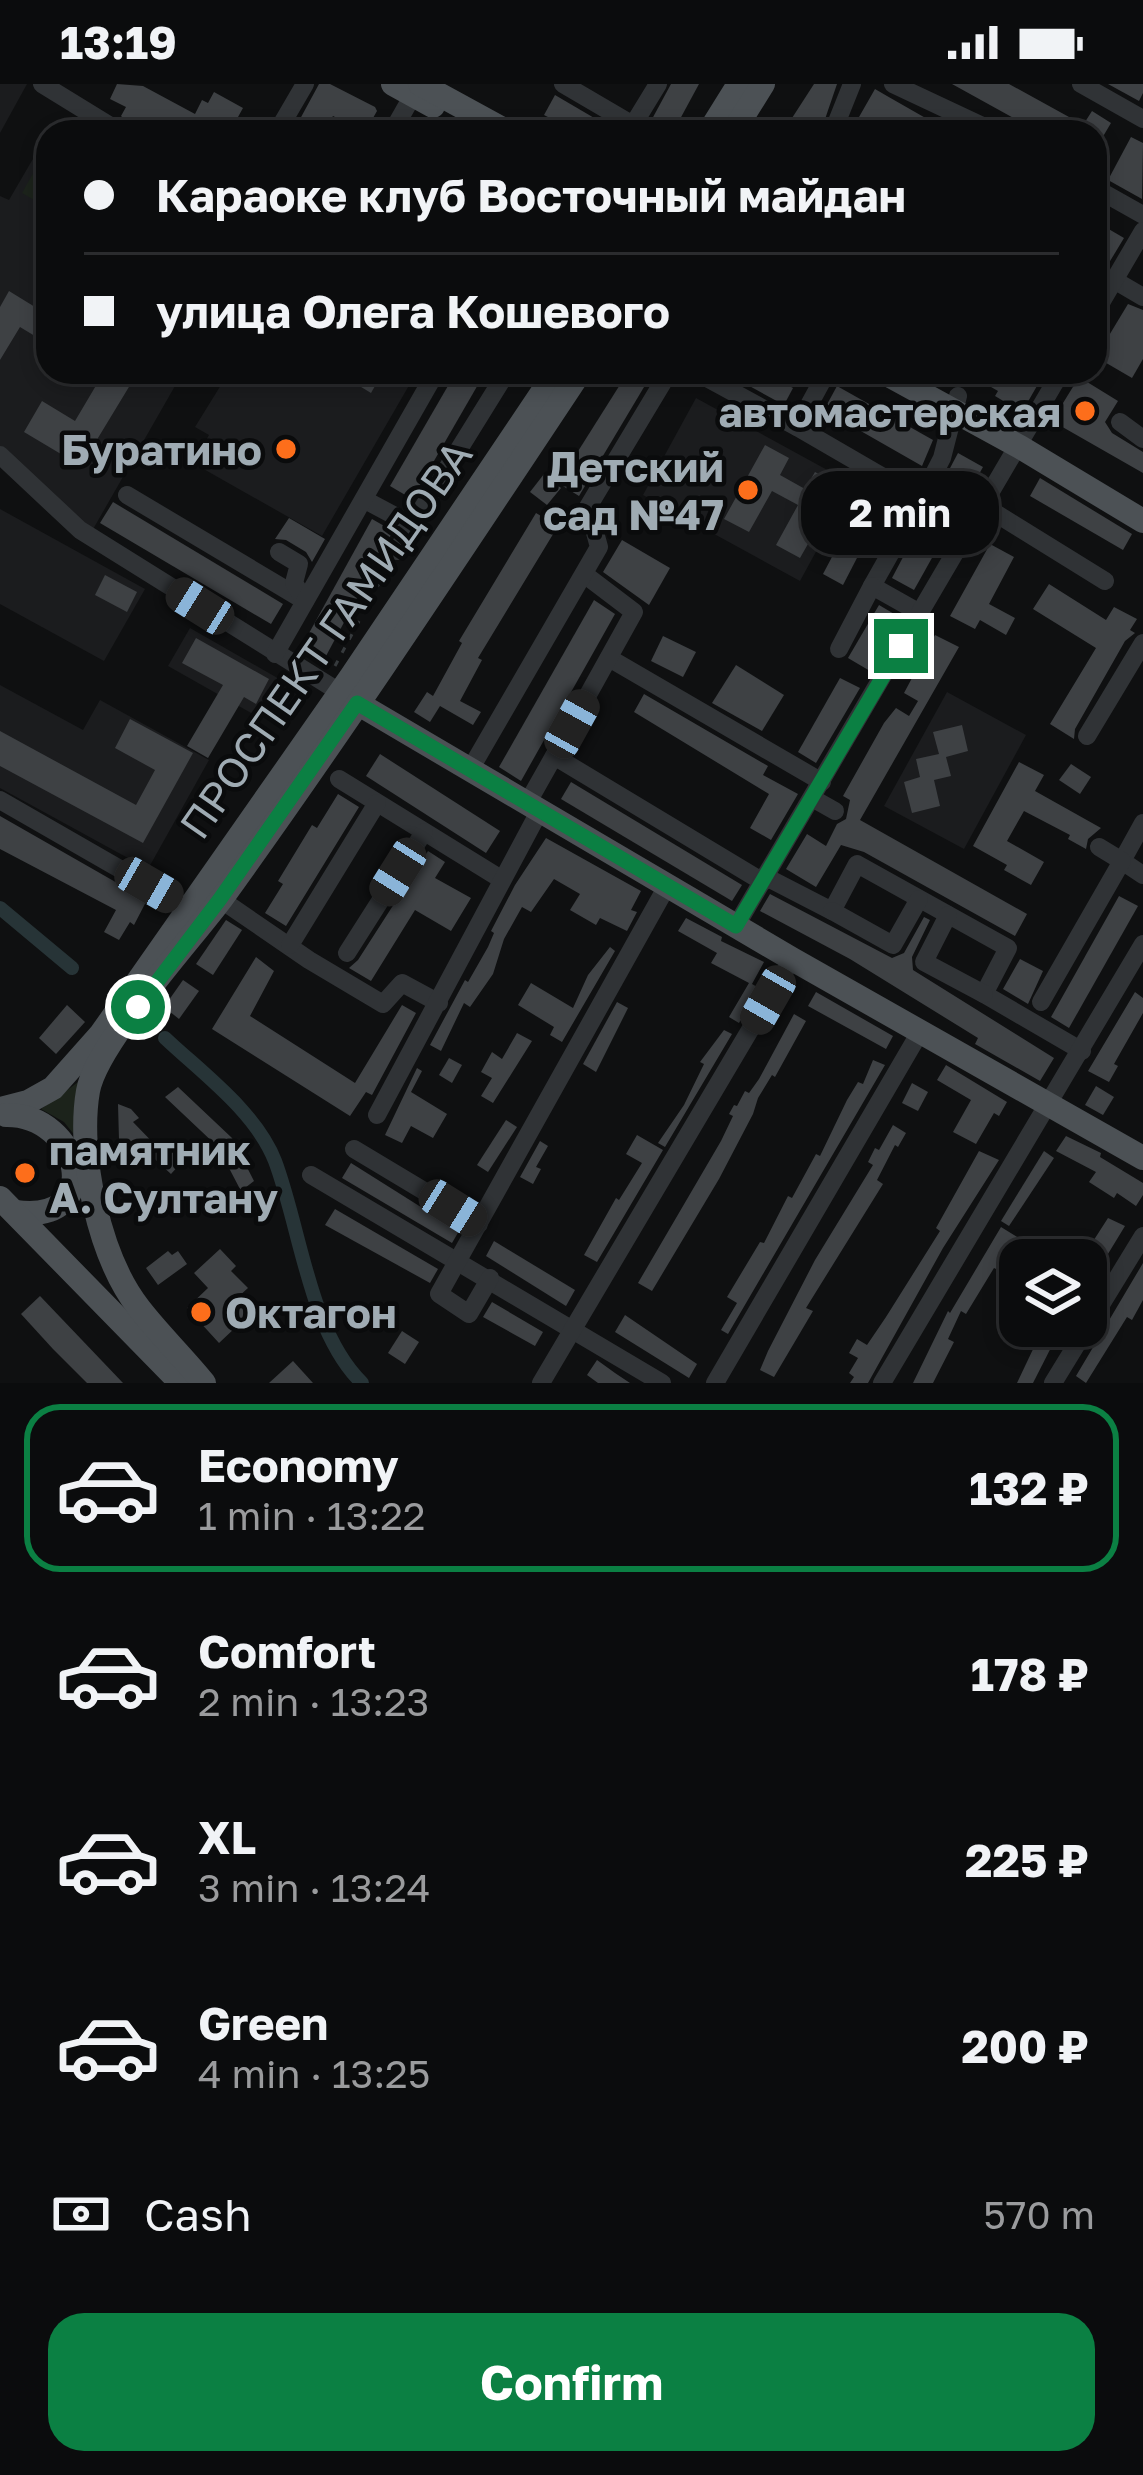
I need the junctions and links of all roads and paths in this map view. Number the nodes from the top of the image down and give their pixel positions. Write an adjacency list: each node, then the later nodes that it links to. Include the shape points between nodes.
1 (42, 84): 13 (street)
2 (305, 84): 14 (street)
3 (562, 84): 18 (street)
4 (658, 84): 19 (street)
5 (739, 84): 20 (main road)
6 (763, 84): 21 (main road)
7 (852, 84): 22 (street)
8 (892, 84): 11 (street)
9 (1082, 84): 12 (street)
10 (421, 90): 15 (street); 16 (main road); 17 (main road)
11 (943, 93): 23 (street)
12 (1143, 119)
13 (100, 120)
14 (284, 120)
15 (400, 120)
16 (460, 120)
17 (483, 120)
18 (624, 120)
19 (636, 120)
20 (729, 120)
21 (734, 120)
22 (838, 120)
23 (978, 120)
24 (1107, 195): 25 (street)
25 (1143, 215)
26 (1143, 231): 27 (street)
27 (1114, 280): 28 (street); 29 (street)
28 (1107, 293)
29 (1143, 297)
30 (429, 384): 48 (street)
31 (499, 384): 52 (street)
32 (548, 384): 64 (main road, ПРОСПЕКТ ГАМИДОВА)
33 (571, 384): 64 (main road, ПРОСПЕКТ ГАМИДОВА)
34 (662, 384): 55 (street, via 588,507 599,547)
35 (718, 384): 42 (street)
36 (820, 384): 42 (street)
37 (910, 384): 40 (main road)
38 (930, 384): 40 (main road)
39 (1054, 384): 44 (street)
40 (957, 405): 44 (main road); 47 (street)
41 (1120, 422): 43 (street)
42 (797, 427): 47 (street)
43 (1143, 439)
44 (1023, 441): 49 (main road); 50 (street); 51 (main road)
45 (0, 455): 62 (street, via 80,530)
46 (127, 495): 58 (street)
47 (921, 499): 57 (street)
48 (364, 500): 52 (street); 58 (street)
49 (1143, 502)
50 (984, 506): 56 (street); 59 (street)
51 (1143, 521)
52 (412, 525): 54 (street)
53 (279, 552): 58 (street, via 298,564 294,583)
54 (395, 555): 64 (path)
55 (584, 574): 63 (street, via 634,611); 67 (street)
56 (1105, 581)
57 (872, 586): 59 (street); 61 (street)
58 (305, 601): 62 (street)
59 (920, 613): 69 (street)
60 (1143, 643): 65 (street)
61 (839, 649)
62 (275, 654): 64 (street)
63 (609, 658): 66 (street); 69 (street)
64 (341, 693): 67 (main road); 83 (main road, ПРОСПЕКТ ГАМИДОВА); 84 (main road, ПРОСПЕКТ ГАМИДОВА)
65 (1087, 736)
66 (554, 756): 72 (street); 80 (street)
67 (471, 768): 72 (main road)
68 (339, 779): 71 (street)
69 (817, 790): 73 (street); 80 (street)
70 (0, 800): 84 (street)
71 (377, 803): 75 (street); 89 (street)
72 (534, 806): 79 (street); 81 (main road)
73 (835, 812)
74 (1143, 824): 77 (street)
75 (424, 832): 79 (street); 90 (street)
76 (1099, 847): 77 (street)
77 (1122, 861): 78 (street); 93 (street)
78 (1143, 875)
79 (501, 879): 94 (street)
80 (765, 879): 85 (street); 87 (street)
81 (667, 886): 87 (main road); 105 (street)
82 (919, 898): 85 (street, via 892,945); 85 (street, via 857,864); 86 (street)
83 (220, 899): 89 (street); 102 (main road, ПРОСПЕКТ ГАМИДОВА, via 98,1064 87,1092)
84 (186, 907): 98 (main road, ПРОСПЕКТ ГАМИДОВА, via 101,1034 52,1088)
85 (832, 911)
86 (948, 915): 92 (street, via 1008,948); 92 (street, via 924,962)
87 (736, 926): 91 (main road)
88 (1143, 944): 96 (street)
89 (290, 945): 94 (street, via 383,1004 402,983)
90 (347, 953)
91 (792, 959): 95 (main road); 109 (street)
92 (984, 994): 96 (street)
93 (1041, 1002)
94 (439, 1003): 99 (street)
95 (920, 1032): 97 (main road); 114 (street)
96 (1082, 1051): 97 (street)
97 (1051, 1104): 101 (main road); 115 (street)
98 (9, 1112): 102 (main road, ПРОСПЕКТ ГАМИДОВА, via 50,1131)
99 (376, 1115)
100 (354, 1149): 105 (street)
101 (1143, 1158)
102 (81, 1173): 104 (main road, via 65,1200 45,1212); 110 (main road, via 103,1239)
103 (311, 1175): 107 (street)
104 (8, 1205): 110 (main road, via 92,1292)
105 (478, 1224): 107 (street)
106 (1143, 1236): 116 (street)
107 (458, 1260): 108 (street); 108 (street, via 439,1294 470,1314)
108 (490, 1278): 109 (street)
109 (574, 1330): 112 (street); 113 (street)
110 (161, 1348): 111 (main road)
111 (189, 1379)
112 (541, 1383)
113 (662, 1383)
114 (715, 1383)
115 (883, 1383)
116 (1053, 1383)

